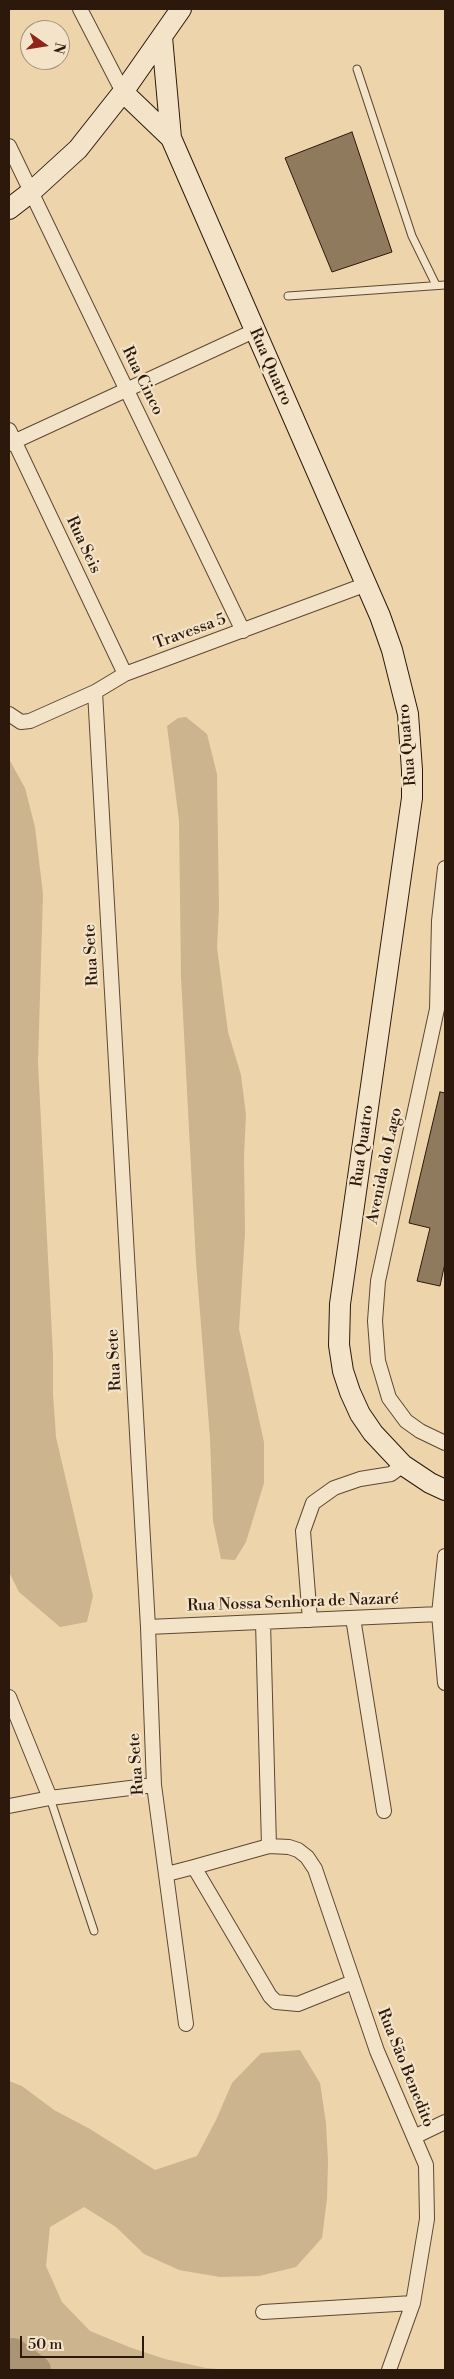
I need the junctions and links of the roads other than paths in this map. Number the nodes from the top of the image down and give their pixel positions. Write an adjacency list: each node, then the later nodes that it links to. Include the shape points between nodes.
1 (80, 9): 5 (street, Rua Quatro)
2 (180, 9): 3 (main road)
3 (162, 37): 5 (main road); 6 (main road, Rua Quatro)
4 (357, 69): 11 (lane, via 412,236)
5 (123, 92): 6 (main road, Rua Quatro); 8 (main road, via 78,149)
6 (171, 138): 13 (main road, Rua Quatro)
7 (9, 146): 8 (street, Rua Cinco)
8 (31, 192): 9 (main road); 14 (street, Rua Cinco)
9 (9, 209)
10 (445, 285): 11 (lane)
11 (436, 286): 12 (lane)
12 (288, 296)
13 (254, 331): 14 (street); 16 (main road, Rua Quatro)
14 (127, 390): 15 (street); 17 (street, Rua Cinco)
15 (11, 438): 18 (street, Rua Seis)
16 (367, 584): 17 (street, Travessa 5); 23 (main road, Rua Quatro, via 401,681 408,714 412,779 408,832 338,1324 343,1371 360,1414)
17 (243, 631): 18 (street, Travessa 5)
18 (125, 674): 19 (street, Travessa 5)
19 (96, 692): 20 (street, Travessa 5, via 30,721 21,722); 30 (street, Rua Sete)
20 (9, 714)
21 (445, 868): 22 (street, Avenida do Lago, via 439,921 436,1015 378,1281 375,1322 378,1361 389,1398 406,1421)
22 (445, 1444)
23 (403, 1465): 24 (main road, Rua Quatro); 28 (street, via 391,1474 334,1488 313,1503 303,1531)
24 (445, 1490)
25 (445, 1556): 26 (street)
26 (439, 1614): 27 (street, Rua Nossa Senhora de Nazaré); 31 (street)
27 (353, 1618): 28 (street, Rua Nossa Senhora de Nazaré); 37 (street)
28 (310, 1620): 29 (street, Rua Nossa Senhora de Nazaré)
29 (263, 1622): 30 (street, Rua Nossa Senhora de Nazaré); 38 (street)
30 (148, 1627): 34 (street, Rua Sete)
31 (444, 1649): 32 (street)
32 (445, 1683)
33 (9, 1698): 35 (street)
34 (154, 1785): 35 (street); 40 (street, Rua Sete)
35 (50, 1798): 36 (street); 41 (lane)
36 (9, 1806)
37 (384, 1811)
38 (268, 1846): 39 (street); 42 (street, Rua São Benedito, via 298,1850 315,1869)
39 (194, 1867): 40 (street); 42 (street, via 276,2002 298,2004)
40 (167, 1874): 43 (street, Rua Sete)
41 (94, 1931)
42 (353, 1982): 45 (street, Rua São Benedito, via 377,2051)
43 (186, 2024)
44 (445, 2122): 45 (street)
45 (414, 2137): 46 (street, Rua São Benedito, via 426,2165 427,2219)
46 (413, 2303): 47 (street); 48 (street, Rua São Benedito)
47 (263, 2312)
48 (389, 2370)

